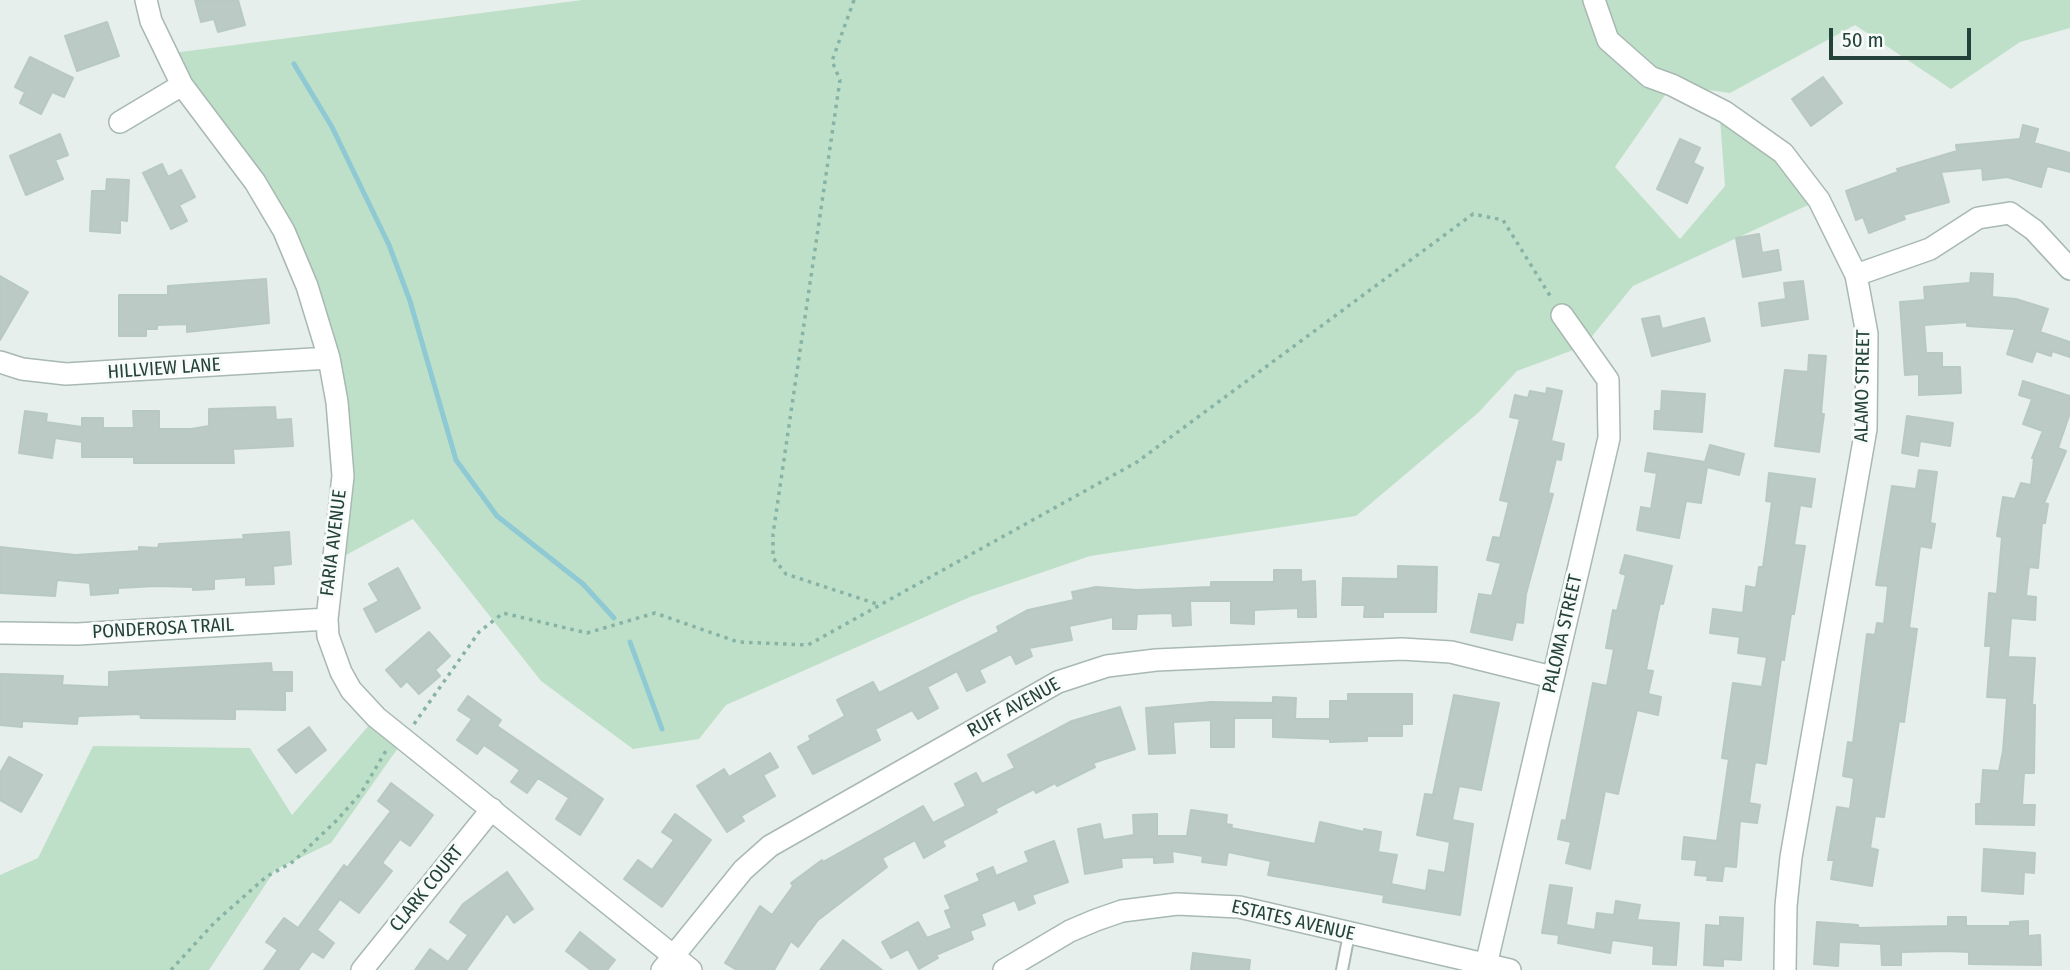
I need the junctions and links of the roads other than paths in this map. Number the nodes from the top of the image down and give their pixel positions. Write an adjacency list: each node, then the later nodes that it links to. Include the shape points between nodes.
1 (146, 0): 3 (street, FARIA AVENUE, via 151,21)
2 (1594, 0): 6 (street, ALAMO STREET, via 1608,40 1650,77 1725,112 1783,153 1819,200)
3 (182, 85): 4 (street); 8 (street, FARIA AVENUE, via 255,182 284,231 307,286)
4 (120, 122)
5 (2070, 269): 6 (street, via 2010,212 1978,218 1930,249)
6 (1856, 275): 22 (street, ALAMO STREET, via 1867,334 1866,429 1791,857)
7 (1562, 315): 12 (street, PALOMA STREET, via 1608,380 1609,438)
8 (328, 358): 9 (street, HILLVIEW LANE, via 66,374); 10 (street, FARIA AVENUE, via 343,476)
9 (0, 362)
10 (327, 619): 11 (street, PONDEROSA TRAIL, via 78,634); 13 (street, FARIA AVENUE, via 333,653 351,690 376,717)
11 (0, 632)
12 (1552, 677): 15 (street, RUFF AVENUE, via 1451,652 1402,649 1107,666 1058,682 770,846 743,870); 16 (street, PALOMA STREET)
13 (492, 809): 15 (street, FARIA AVENUE); 17 (street, CLARK COURT)
14 (1349, 934): 16 (street, ESTATES AVENUE); 19 (street, ESTATES AVENUE, via 1239,907 1150,906 1122,911 1070,931); 20 (lane)
15 (668, 963): 18 (street, FARIA AVENUE)
16 (1486, 967): 21 (street, ESTATES AVENUE)
17 (362, 970)
18 (691, 970)
19 (1004, 970)
20 (1342, 970)
21 (1510, 970)
22 (1785, 970)

